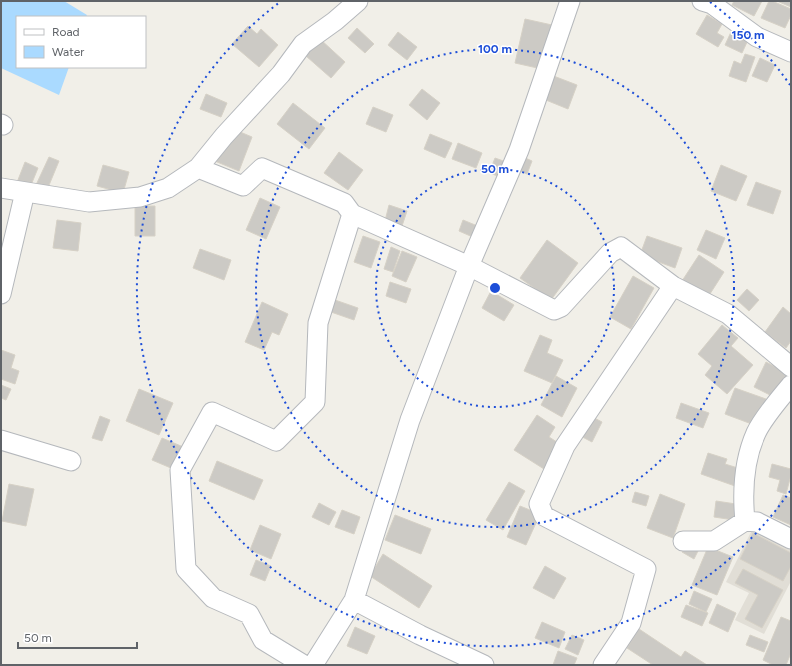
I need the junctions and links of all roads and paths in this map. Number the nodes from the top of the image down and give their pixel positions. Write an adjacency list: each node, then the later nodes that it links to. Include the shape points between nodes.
1 (358, 1): 5 (street, via 303,44 282,74)
2 (570, 1): 9 (street, via 519,150)
3 (702, 1): 4 (street, via 712,4 757,36)
4 (791, 52)
5 (198, 168): 7 (street, via 168,188 140,197 89,202); 8 (street, via 243,186 262,168 344,203)
6 (1, 188): 7 (street)
7 (25, 192): 11 (street)
8 (352, 214): 9 (street); 20 (street, via 318,323 315,402 276,441 212,412 180,470 186,569 213,598 249,614 263,640)
9 (469, 266): 10 (street, via 554,310 561,307 610,253 621,247); 19 (street, via 410,420)
10 (673, 286): 12 (street, via 728,314); 23 (street, via 565,446 539,504 544,516 646,568 631,623)
11 (1, 294)
12 (791, 367)
13 (791, 385): 16 (street, via 757,431 748,455 743,503)
14 (1, 440): 15 (street)
15 (71, 461)
16 (745, 521): 17 (street, via 757,522); 18 (street, via 714,541)
17 (791, 539)
18 (683, 540)
19 (354, 600): 21 (street); 22 (street)
20 (304, 665)
21 (313, 665)
22 (484, 665)
23 (604, 665)

